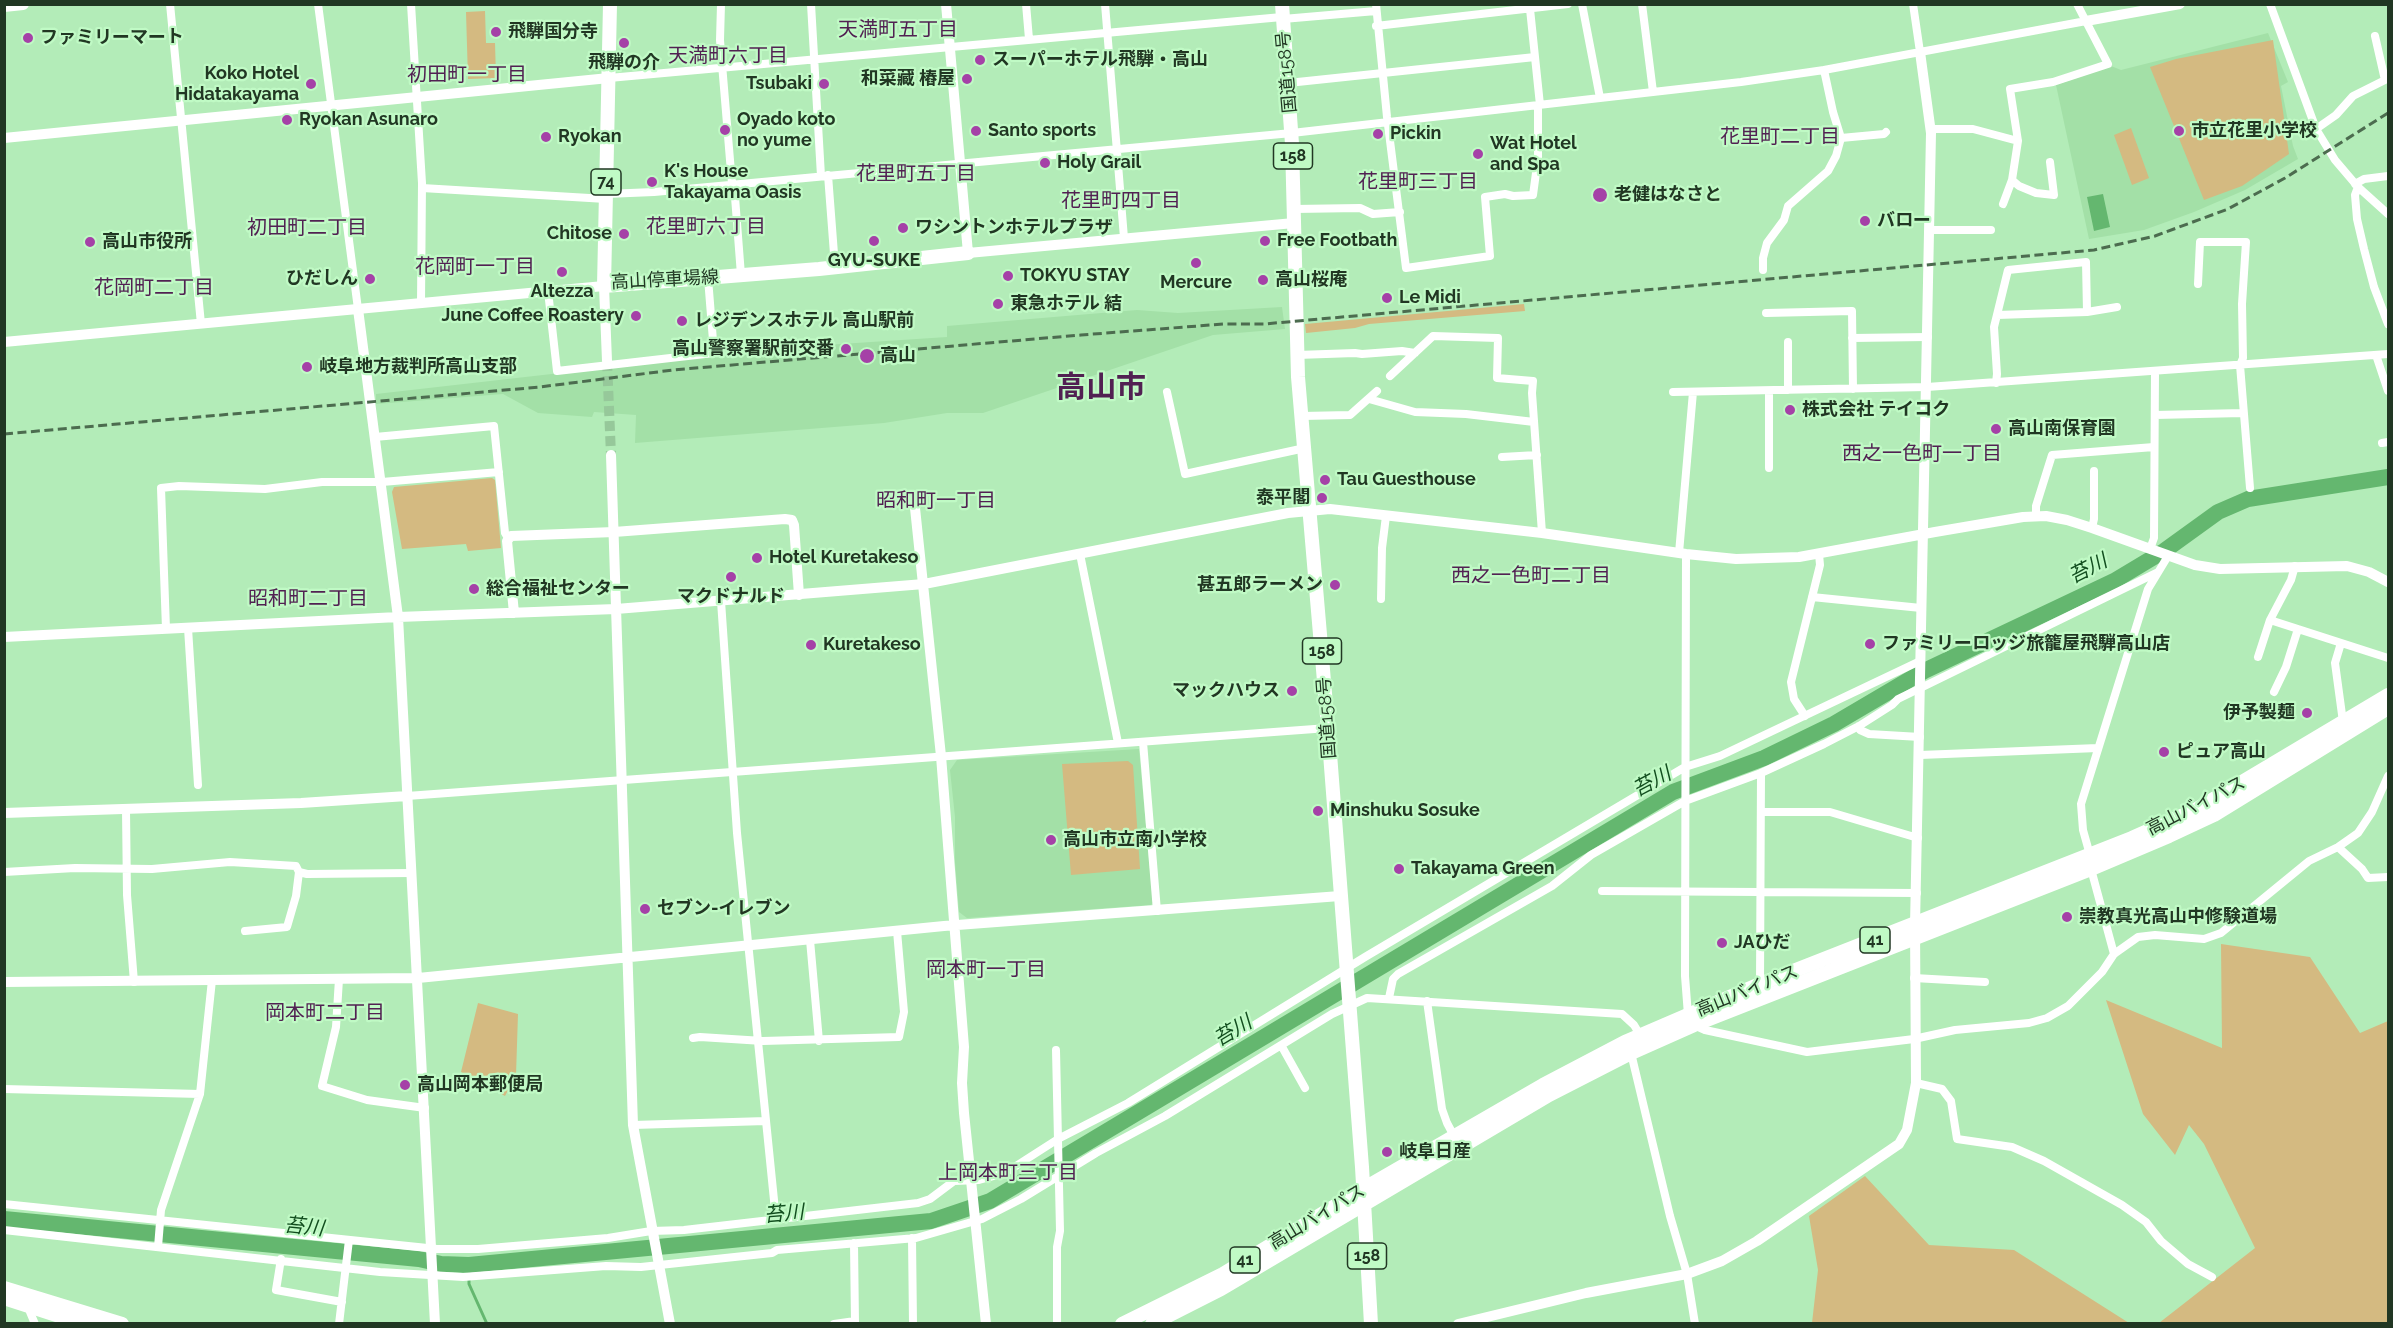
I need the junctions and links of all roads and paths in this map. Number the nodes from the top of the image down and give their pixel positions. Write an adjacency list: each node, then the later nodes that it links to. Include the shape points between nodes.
1 (22, 4): 18 (main road)
2 (170, 4): 41 (street)
3 (318, 4): 39 (street)
4 (411, 4): 37 (street)
5 (610, 4): 34 (main road, 高山停車場線 / 74)
6 (721, 4): 31 (street)
7 (811, 4): 30 (street)
8 (946, 4): 27 (street)
9 (1026, 4): 26 (street)
10 (1105, 4): 24 (street)
11 (1568, 4): 20 (street)
12 (1582, 4): 38 (street)
13 (1642, 4): 36 (street)
14 (1913, 4): 28 (street)
15 (2077, 4): 22 (street)
16 (2180, 4): 22 (street)
17 (2270, 4): 44 (street)
18 (4, 6)
19 (1376, 8): 21 (street); 23 (street)
20 (1530, 9): 23 (street); 29 (street)
21 (1282, 14): 24 (street); 35 (main road, 国道158号 / 158)
22 (2086, 21): 28 (street); 49 (street, via 2108,64 2053,82 2010,89)
23 (1376, 26): 33 (street)
24 (1107, 32): 26 (street); 50 (street)
25 (2376, 36): 44 (street, via 2385,80 2353,96)
26 (1029, 39): 27 (street)
27 (950, 48): 30 (street); 52 (street)
28 (1920, 52): 32 (street); 43 (street)
29 (1535, 57): 33 (street); 40 (street)
30 (814, 60): 31 (street); 53 (street)
31 (723, 69): 34 (street); 56 (street)
32 (1824, 70): 36 (street); 48 (street)
33 (1382, 72): 35 (street); 42 (street)
34 (609, 78): 37 (street); 59 (main road, 高山停車場線 / 74)
35 (1288, 83): 46 (main road, 国道158号 / 158)
36 (1653, 92): 38 (street)
37 (416, 96): 39 (street); 58 (street)
38 (1600, 98): 40 (street)
39 (330, 105): 41 (street); 78 (street)
40 (1539, 105): 42 (street); 61 (street, via 1533,195 1485,197 1490,256 1406,268)
41 (182, 120): 47 (street); 82 (street)
42 (1388, 122): 46 (street); 61 (street)
43 (1931, 129): 49 (street, via 1973,129); 64 (street)
44 (2316, 129): 57 (street)
45 (1886, 132): 48 (street)
46 (1292, 133): 50 (street); 63 (main road, 国道158号 / 158)
47 (4, 138)
48 (1841, 138): 69 (street, via 1828,171 1788,206 1784,220 1767,243)
49 (2018, 141): 55 (street)
50 (1117, 150): 52 (street); 66 (street)
51 (2050, 162): 55 (street, via 2055,195 2036,193)
52 (961, 163): 53 (street); 67 (street)
53 (824, 176): 56 (street); 68 (street)
54 (2388, 176): 57 (street, via 2364,179)
55 (2012, 180): 60 (street)
56 (733, 184): 59 (street); 70 (street)
57 (2356, 185): 62 (street); 77 (street, via 2357,219 2374,287)
58 (422, 189): 59 (street); 75 (street)
59 (606, 197): 73 (main road, 高山停車場線 / 74)
60 (2003, 204)
61 (1400, 212): 63 (street, via 1373,214 1360,207)
62 (2388, 214)
63 (1294, 216): 66 (street); 90 (main road, 国道158号 / 158)
64 (1930, 230): 65 (street); 84 (street)
65 (1991, 230)
66 (1124, 238): 67 (street)
67 (968, 253): 68 (main road, 高山停車場線)
68 (835, 267): 70 (main road, 高山停車場線)
69 (1763, 270)
70 (741, 275): 71 (main road, 高山停車場線)
71 (708, 278): 73 (main road, 高山停車場線); 74 (street, via 714,353 557,371)
72 (2198, 284): 93 (street, via 2200,242 2246,242)
73 (604, 286): 74 (street); 92 (street)
74 (548, 291): 75 (street)
75 (421, 303): 78 (street)
76 (2116, 307): 79 (street)
77 (2385, 307): 83 (street)
78 (358, 309): 82 (street); 111 (street)
79 (2087, 312): 81 (street); 81 (street, via 2086,262 2008,270)
80 (1766, 313): 85 (street, via 1852,311)
81 (1997, 315): 96 (street)
82 (201, 324): 86 (street)
83 (2388, 324)
84 (1928, 337): 85 (street); 97 (street)
85 (1852, 338): 98 (street)
86 (4, 342)
87 (1788, 342): 99 (street)
88 (1415, 353): 90 (street); 95 (street); 110 (street, via 1433,336 1498,338 1497,378 1533,381)
89 (2388, 354): 91 (street)
90 (1297, 355): 109 (main road, 国道158号 / 158)
91 (2376, 355): 93 (street); 102 (street)
92 (607, 361)
93 (2240, 365): 94 (street); 107 (street)
94 (2155, 371): 96 (street); 108 (street)
95 (1390, 376)
96 (1996, 383): 97 (street)
97 (1927, 387): 98 (street); 129 (street)
98 (1853, 389): 99 (street)
99 (1788, 390): 101 (street)
100 (1377, 391): 106 (street)
101 (1769, 391): 105 (street); 117 (street)
102 (2388, 391)
103 (1167, 392): 113 (street, via 1185,474)
104 (1673, 392): 105 (street)
105 (1694, 392): 133 (street)
106 (1369, 399): 109 (street, via 1350,415); 110 (street, via 1415,412)
107 (2243, 413): 108 (street); 121 (street)
108 (2155, 415): 112 (street)
109 (1302, 416): 113 (main road, 国道158号 / 158)
110 (1534, 422): 115 (street)
111 (375, 437): 119 (street, via 494,426); 120 (street)
112 (2154, 447): 125 (street, via 2052,455); 131 (street)
113 (1305, 448): 123 (main road, 国道158号 / 158)
114 (610, 455): 127 (street)
115 (1537, 455): 116 (street); 128 (street)
116 (1502, 457)
117 (1769, 468)
118 (2094, 471): 126 (street)
119 (499, 472): 120 (street); 130 (street)
120 (382, 482): 147 (street); 151 (street, via 322,482 265,489 161,488)
121 (2250, 488)
122 (915, 508): 139 (street)
123 (1310, 510): 124 (street); 132 (street); 164 (main road, 国道158号 / 158)
124 (1386, 516): 128 (street); 142 (street)
125 (2036, 516): 126 (street, via 2055,517); 129 (street)
126 (2092, 528): 131 (street)
127 (614, 532): 130 (street); 140 (street, via 792,520); 145 (street)
128 (1542, 533): 133 (street)
129 (1924, 534): 134 (street); 144 (street)
130 (508, 538): 146 (street)
131 (2151, 549): 135 (street)
132 (1080, 554): 139 (street); 167 (street)
133 (1682, 554): 134 (street, via 1736,559); 171 (street)
134 (1820, 554): 141 (street)
135 (2168, 556): 136 (street, via 2195,566 2220,569); 137 (street)
136 (2295, 566): 138 (street, via 2347,566); 148 (street)
137 (2156, 573): 157 (street); 168 (street)
138 (2388, 582)
139 (924, 585): 140 (street); 170 (street)
140 (799, 595): 143 (street)
141 (1812, 597): 144 (street); 161 (street, via 1791,682 1794,699)
142 (1381, 599)
143 (721, 601): 145 (street); 172 (street)
144 (1921, 608): 156 (street)
145 (616, 609): 146 (street); 175 (street)
146 (514, 612): 147 (street)
147 (398, 617): 149 (street); 177 (street)
148 (2270, 620): 150 (street); 154 (street)
149 (188, 628): 151 (street); 176 (street)
150 (2298, 629): 153 (street); 158 (street)
151 (166, 630): 152 (street)
152 (4, 637)
153 (2341, 643): 155 (street); 162 (street, via 2335,663)
154 (2258, 657)
155 (2388, 658)
156 (1920, 663): 157 (street); 161 (street)
157 (1919, 688): 163 (street); 165 (street)
158 (2274, 692)
159 (2388, 695): 162 (main road, 高山バイパス / 41)
160 (2388, 708): 184 (main road, 高山バイパス / 41, via 2214,815)
161 (1805, 716): 171 (street)
162 (2343, 722): 184 (main road, 高山バイパス / 41, via 2195,810)
163 (1858, 726): 165 (street, via 1869,734); 173 (street)
164 (1328, 728): 166 (street); 194 (main road, 国道158号 / 158)
165 (1920, 737): 169 (street)
166 (1143, 742): 167 (street); 195 (street)
167 (1118, 743): 170 (street)
168 (2098, 748): 169 (street); 184 (street, via 2081,810)
169 (1920, 755): 182 (street)
170 (940, 756): 172 (street); 196 (street)
171 (1685, 769): 178 (street); 204 (street)
172 (732, 772): 175 (street); 201 (street)
173 (1761, 773): 178 (street); 180 (street)
174 (2388, 776): 183 (street, via 2358,833)
175 (621, 779): 177 (street); 203 (street)
176 (198, 785)
177 (407, 796): 179 (street); 188 (street)
178 (1685, 799): 191 (street); 213 (street, via 1591,855 1552,886 1398,974)
179 (126, 810): 181 (street); 185 (street)
180 (1761, 812): 182 (street, via 1830,812); 192 (street)
181 (4, 813)
182 (1918, 838): 193 (street)
183 (2337, 847): 189 (street, via 2368,878); 202 (street, via 2309,861 2221,933 2204,939 2138,936)
184 (2091, 862): 199 (main road, 高山バイパス / 41); 202 (street)
185 (127, 868): 186 (street); 187 (street, via 230,862 296,866); 210 (street)
186 (4, 872)
187 (299, 872): 188 (street); 197 (street, via 286,927)
188 (411, 873): 205 (street)
189 (2388, 877)
190 (1602, 891): 191 (street)
191 (1685, 891): 192 (street); 216 (street)
192 (1760, 891): 193 (street); 212 (street)
193 (1917, 893): 199 (street)
194 (1340, 896): 195 (street); 204 (main road, 国道158号 / 158)
195 (1157, 911): 196 (street)
196 (954, 926): 198 (street); 235 (street)
197 (245, 931)
198 (897, 931): 200 (street); 221 (street, via 904,1012 899,1037)
199 (1915, 931): 206 (street); 212 (main road, 高山バイパス / 41); 216 (main road, 高山バイパス / 41)
200 (810, 940): 201 (street); 221 (street)
201 (748, 946): 203 (street); 220 (street)
202 (2114, 954): 219 (street, via 2068,1006 2048,1018)
203 (627, 958): 205 (street); 231 (street)
204 (1346, 972): 215 (main road, 国道158号 / 158); 233 (street)
205 (418, 978): 207 (street); 229 (street)
206 (1914, 978): 211 (street); 219 (street)
207 (339, 979): 208 (street); 229 (street, via 336,1027 322,1086 367,1100)
208 (212, 980): 210 (street); 228 (street)
209 (4, 982): 210 (street)
210 (134, 982)
211 (1985, 982)
212 (1760, 984): 216 (main road, 高山バイパス / 41)
213 (1389, 998): 214 (street); 215 (street, via 1367,998)
214 (1427, 1001): 217 (street, via 1622,1014); 232 (street, via 1442,1109)
215 (1349, 1004): 222 (street); 236 (main road, 国道158号 / 158)
216 (1691, 1020): 217 (main road, 高山バイパス / 41); 219 (street, via 1729,1036 1807,1052); 224 (main road, 高山バイパス / 41)
217 (1640, 1035): 232 (main road, 高山バイパス / 41, via 1543,1084)
218 (693, 1038): 220 (street)
219 (1914, 1039): 225 (street)
220 (757, 1040): 221 (street); 230 (street)
221 (819, 1041)
222 (1281, 1045): 226 (street); 234 (street)
223 (1056, 1050): 233 (street)
224 (1631, 1053): 236 (main road, 高山バイパス / 41); 252 (street)
225 (1916, 1083): 252 (street, via 1911,1116 1899,1144 1757,1241 1722,1261); 253 (street, via 1942,1089 1951,1101 1957,1139 2012,1147 2044,1161 2122,1205 2146,1222 2188,1264)
226 (1305, 1088)
227 (4, 1089): 228 (street)
228 (200, 1094): 240 (street)
229 (426, 1108): 247 (street)
230 (766, 1121): 231 (street); 239 (street)
231 (633, 1125): 242 (street)
232 (1454, 1136): 236 (main road, 高山バイパス / 41)
233 (1057, 1142): 234 (street); 235 (street, via 1005,1173)
234 (1058, 1176): 238 (street, via 1021,1199); 268 (street)
235 (971, 1183): 238 (street); 239 (street, via 954,1181 918,1203)
236 (1364, 1196): 269 (main road, 高山バイパス / 41, via 1223,1274); 270 (main road, 高山バイパス / 41, via 1221,1289); 271 (main road, 国道158号 / 158)
237 (4, 1204): 240 (street)
238 (974, 1219): 243 (street, via 939,1233); 267 (street)
239 (776, 1220): 242 (street)
240 (160, 1222): 244 (street); 246 (street)
241 (4, 1230): 246 (street)
242 (652, 1233): 247 (street, via 478,1249); 249 (street)
243 (912, 1238): 245 (street); 266 (street)
244 (349, 1241): 247 (street); 250 (street)
245 (854, 1243): 249 (street); 258 (street)
246 (158, 1245): 248 (street)
247 (432, 1249): 251 (street)
248 (281, 1259): 250 (street); 256 (street, via 276,1290)
249 (658, 1261): 251 (street, via 641,1267 606,1266 476,1277); 264 (street)
250 (347, 1266): 251 (street); 256 (street)
251 (433, 1274): 263 (street)
252 (1687, 1274): 272 (street); 273 (street)
253 (2212, 1277)
254 (4, 1288): 261 (main road)
255 (4, 1298): 257 (main road)
256 (342, 1302): 262 (street)
257 (32, 1307): 259 (street); 260 (main road)
258 (855, 1322): 265 (street)
259 (35, 1323)
260 (84, 1323)
261 (122, 1323)
262 (339, 1323)
263 (435, 1323)
264 (670, 1323)
265 (834, 1323)
266 (913, 1323)
267 (986, 1323)
268 (1057, 1323)
269 (1122, 1323)
270 (1152, 1323)
271 (1371, 1323)
272 (1458, 1323)
273 (1695, 1323)

